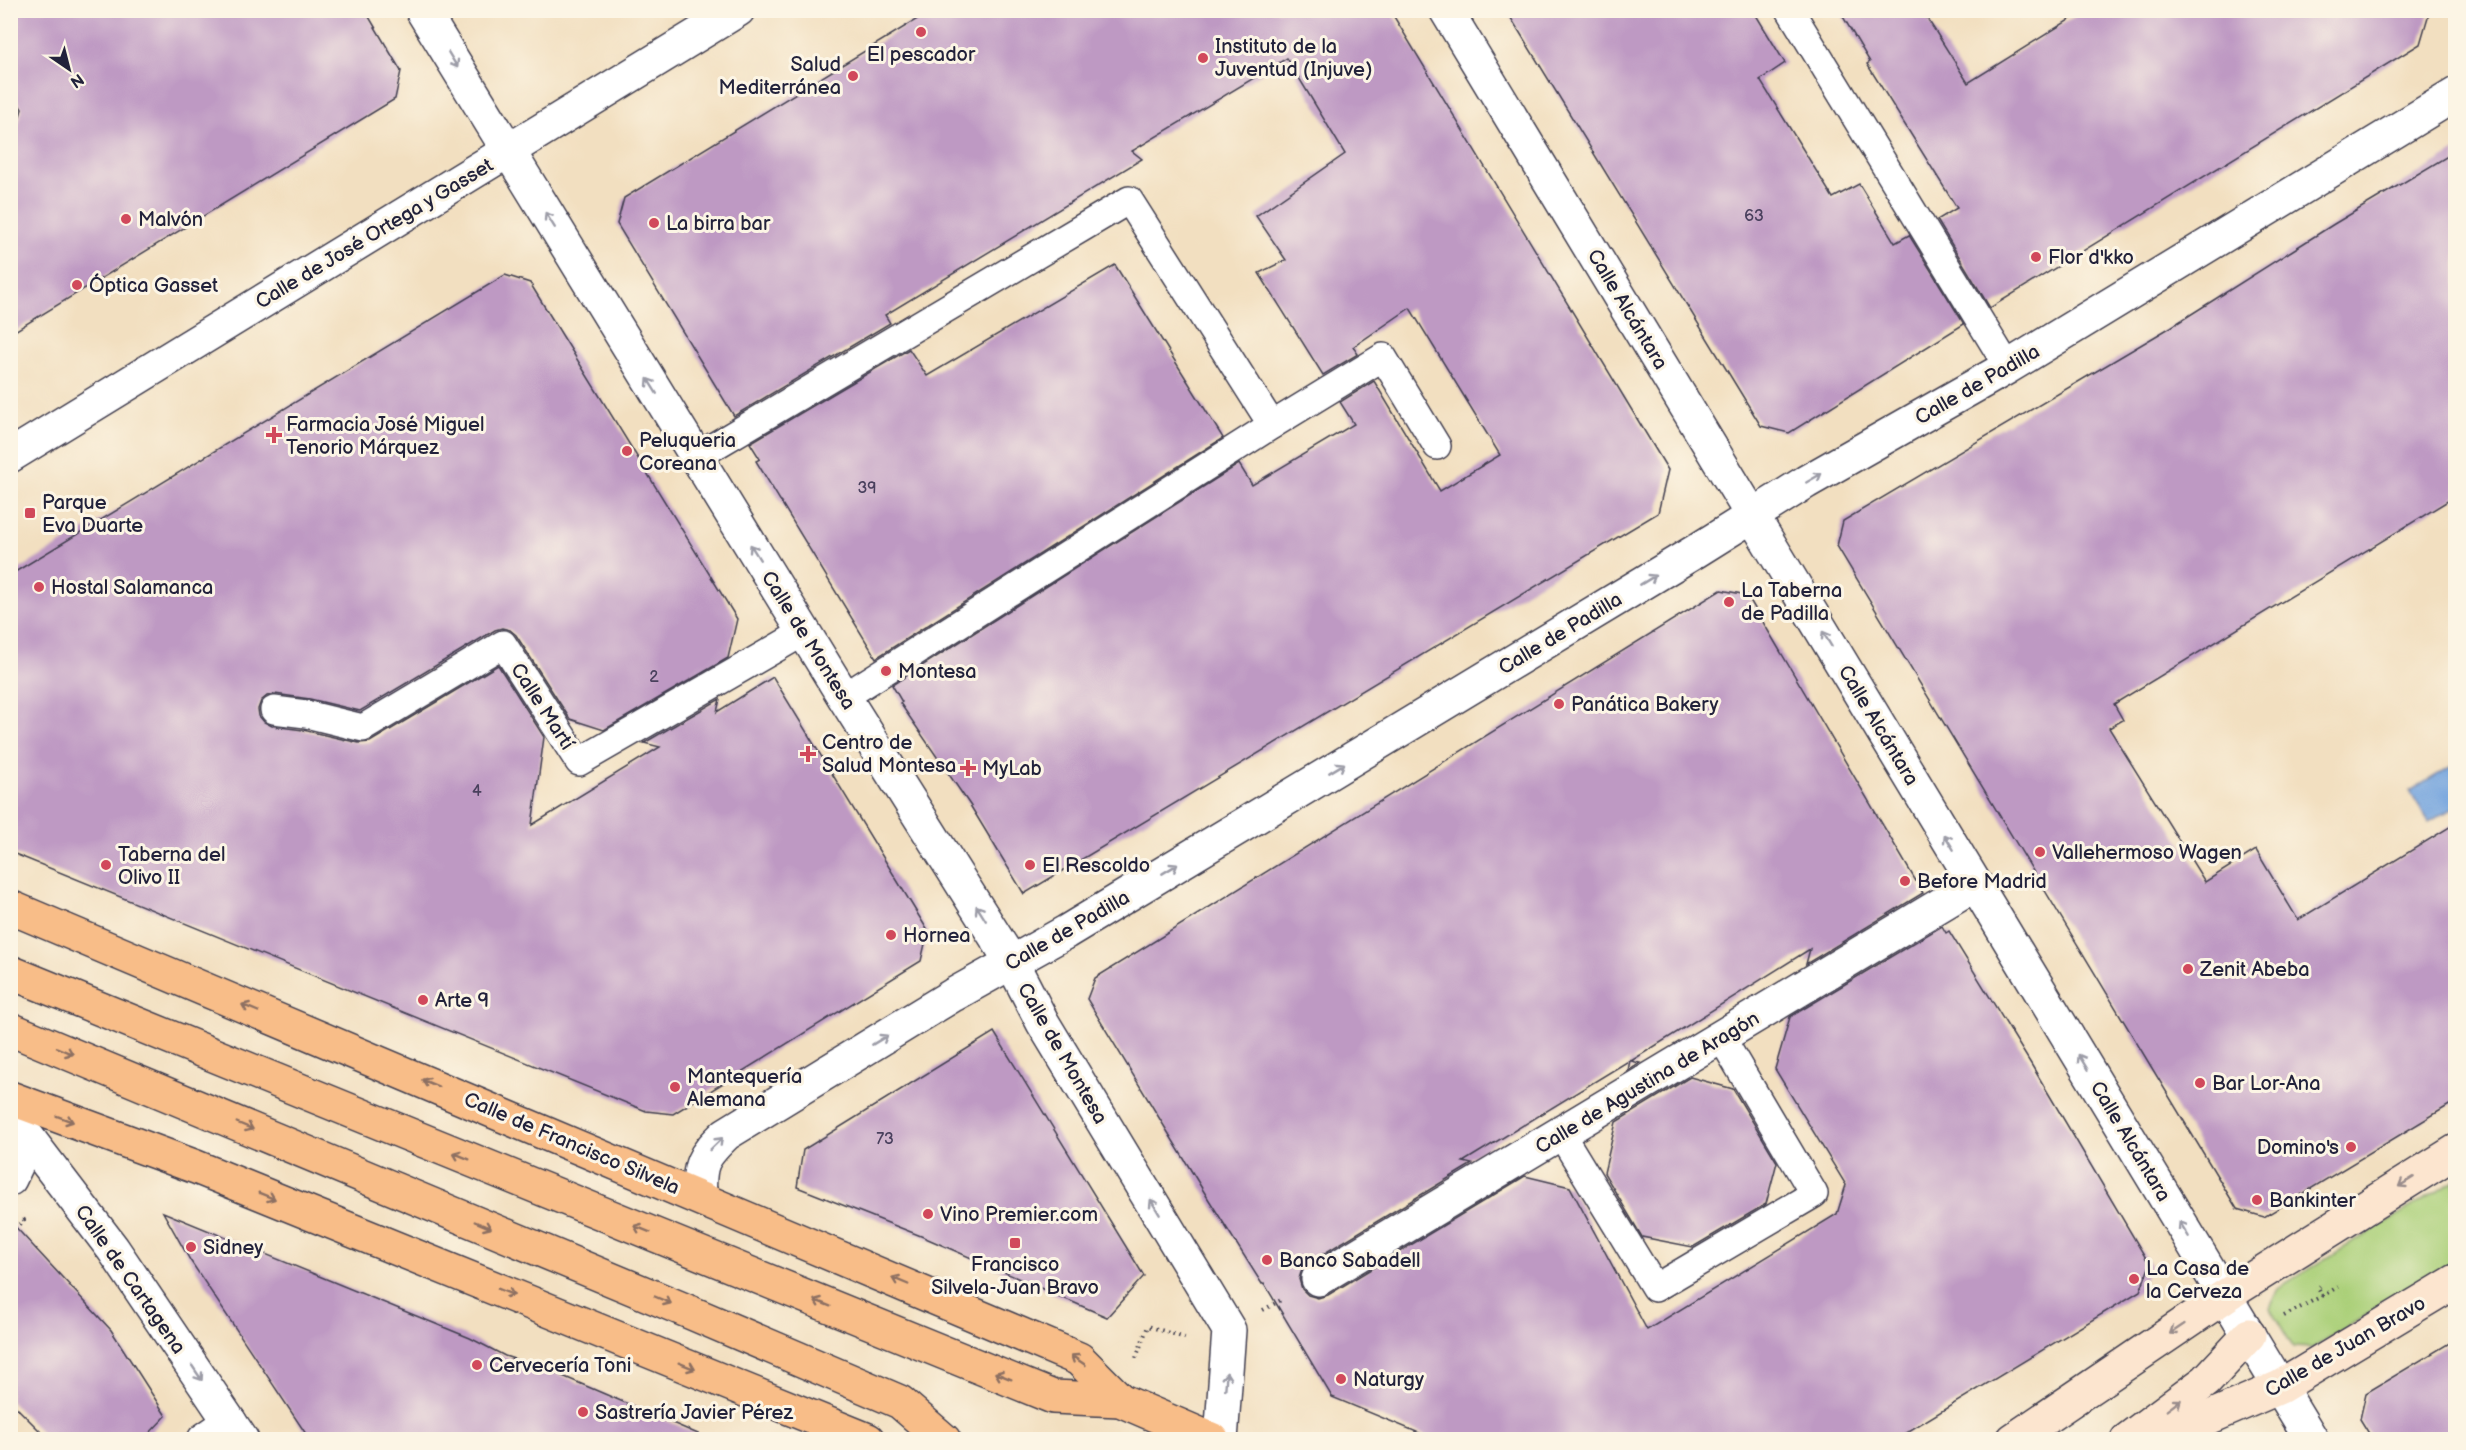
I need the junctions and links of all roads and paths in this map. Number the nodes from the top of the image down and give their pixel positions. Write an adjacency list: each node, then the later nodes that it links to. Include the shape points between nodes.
1 (422, 10): 6 (street, Calle de Montesa, one-way to 6)
2 (738, 10): 6 (street, Calle de José Ortega y Gasset)
3 (1446, 10): 12 (street, Calle Alcántara)
4 (1790, 10): 7 (lane)
5 (2456, 94): 7 (street, Calle de Padilla)
6 (508, 152): 10 (street, Calle de José Ortega y Gasset); 11 (street, Calle de Montesa, one-way to 6)
7 (2008, 367): 12 (street, Calle de Padilla, one-way to 7)
8 (1272, 425): 9 (lane, via 1383,357); 11 (lane, via 1130,200); 14 (lane)
9 (1437, 446)
10 (10, 456)
11 (696, 457): 13 (street, Calle de Montesa, one-way to 11)
12 (1752, 514): 16 (street, Calle Alcántara, one-way to 12); 18 (street, Calle de Padilla, one-way to 12)
13 (804, 632): 14 (street, Calle de Montesa); 15 (lane, Calle Martí, via 579,762 503,644 363,728)
14 (844, 697): 18 (street, Calle de Montesa, one-way to 14)
15 (274, 710)
16 (1975, 884): 21 (street, Calle de Agustina de Aragón); 31 (street, Calle Alcántara, one-way to 16)
17 (10, 907): 27 (main road, Calle de Francisco Silvela, one-way to 17)
18 (1012, 963): 27 (street, Calle de Padilla, one-way to 18, via 699,1172 708,1152 726,1134); 34 (street, Calle de Montesa, one-way to 18)
19 (10, 972): 36 (main road, Calle de Francisco Silvela, one-way to 19, via 1053,1397)
20 (10, 1029): 39 (main road, one-way to 39, via 900,1402)
21 (1721, 1037): 24 (street, Calle de Agustina de Aragón); 24 (lane, via 1814,1194 1655,1288)
22 (10, 1098): 38 (main road, one-way to 38, via 196,1167)
23 (20, 1132): 26 (street); 37 (street, Calle de Cartagena, one-way to 37, via 113,1249)
24 (1561, 1134): 28 (street, Calle de Agustina de Aragón)
25 (2456, 1151): 31 (main road, one-way to 31)
26 (10, 1179)
27 (700, 1197): 36 (main road, Calle de Francisco Silvela, one-way to 27, via 1079,1359)
28 (1318, 1279): 34 (path)
29 (2456, 1281): 35 (main road, Calle de Juan Bravo)
30 (2338, 1287): 32 (path)
31 (2225, 1296): 33 (street, Calle Alcántara); 42 (main road, one-way to 42)
32 (2322, 1296)
33 (2249, 1335): 35 (street, Calle Alcántara); 43 (main road, one-way to 33, via 2206,1381)
34 (1229, 1341): 36 (path, via 1148,1326); 41 (street, one-way to 34)
35 (2280, 1386): 44 (main road, Calle de Juan Bravo); 45 (street, Calle Alcántara)
36 (1120, 1400): 40 (main road, Calle de Francisco Silvela)
37 (226, 1434)
38 (868, 1440)
39 (944, 1440)
40 (1213, 1440)
41 (1221, 1440)
42 (2013, 1440)
43 (2127, 1440)
44 (2169, 1440)
45 (2312, 1440)

